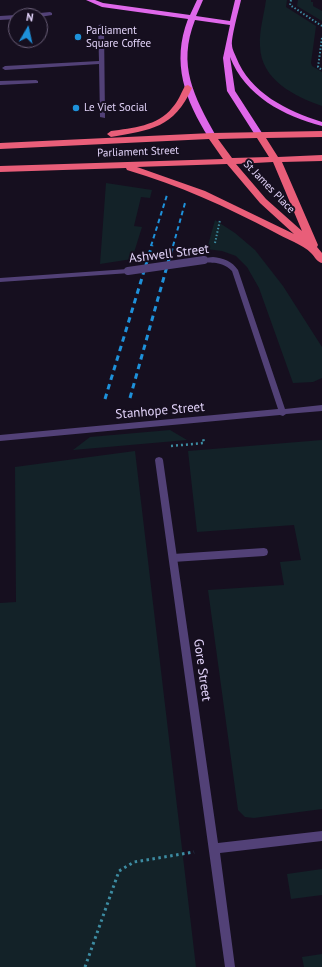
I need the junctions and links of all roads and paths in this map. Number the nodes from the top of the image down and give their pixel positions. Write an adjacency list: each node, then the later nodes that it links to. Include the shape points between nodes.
1 (89, 0): 5 (main road)
2 (200, 0): 6 (main road)
3 (238, 0): 7 (main road)
4 (290, 0): 9 (path, via 290,5)
5 (99, 1): 6 (main road, via 102,5)
6 (191, 17): 7 (main road); 17 (main road, via 184,70)
7 (233, 23): 11 (main road)
8 (101, 26): 12 (street)
9 (322, 26)
10 (322, 38): 14 (path, via 318,67)
11 (229, 46): 19 (main road, via 240,72 270,101 290,113); 22 (main road, via 226,58 231,91)
12 (102, 62): 13 (street); 18 (street)
13 (5, 68)
14 (322, 70)
15 (36, 82): 16 (street)
16 (0, 83)
17 (188, 88): 21 (main road); 23 (highway, via 179,106 158,123 106,135)
18 (103, 117)
19 (322, 124)
20 (322, 134): 22 (highway, Parliament Street)
21 (212, 136): 22 (highway, Parliament Street); 23 (highway, Parliament Street); 27 (highway, St James Place)
22 (260, 136): 26 (highway, St James Place)
23 (38, 143): 24 (highway, Parliament Street)
24 (0, 146)
25 (322, 158): 26 (highway, Parliament Street)
26 (276, 160): 27 (highway, Parliament Street); 31 (highway, St James Place)
27 (229, 162): 28 (highway, Parliament Street); 31 (highway, St James Place, via 263,200)
28 (116, 165): 29 (highway, Parliament Street); 30 (highway, via 176,182)
29 (0, 169)
30 (223, 203): 31 (highway); 32 (path)
31 (315, 250): 33 (highway, St James Place)
32 (212, 259): 34 (street, Ashwell Street, bridge, via 128,271); 36 (street, Ashwell Street, via 229,263 235,270)
33 (322, 260)
34 (0, 280)
35 (322, 408): 36 (street, Stanhope Street)
36 (283, 413): 37 (street, Stanhope Street)
37 (199, 420): 38 (street, Stanhope Street); 39 (path, via 204,443 157,448)
38 (0, 438)
39 (159, 460): 41 (street, Gore Street)
40 (264, 552): 41 (street)
41 (173, 558): 43 (street, Gore Street)
42 (322, 836): 43 (street)
43 (214, 849): 44 (path, via 134,862 119,871); 45 (street, Gore Street)
44 (85, 967)
45 (230, 967)

